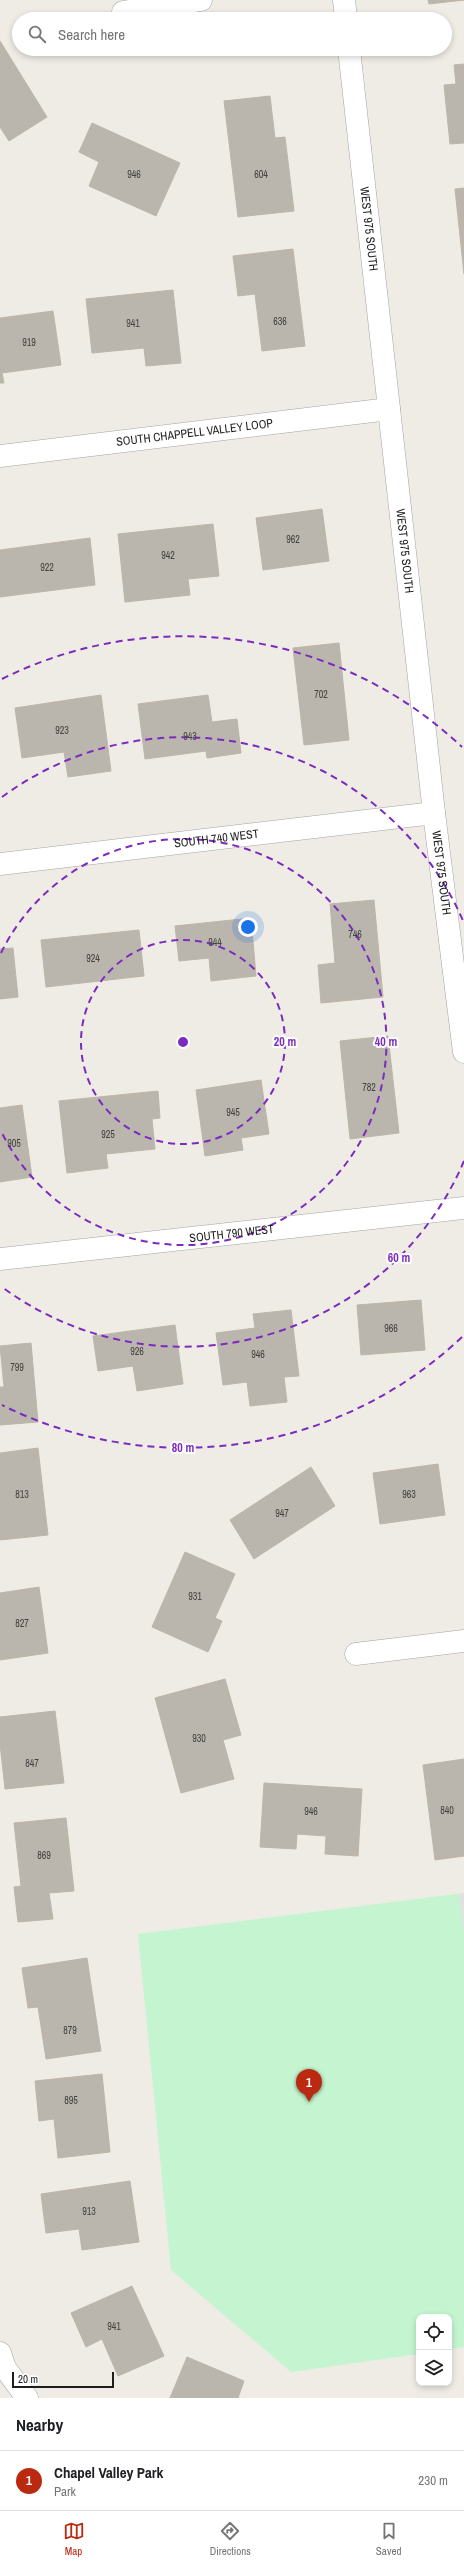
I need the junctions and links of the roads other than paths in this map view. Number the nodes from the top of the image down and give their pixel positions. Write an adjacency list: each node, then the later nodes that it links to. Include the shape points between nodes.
1 (201, 0): 3 (street)
2 (344, 0): 4 (street)
3 (123, 12)
4 (345, 12)
5 (350, 56): 6 (street, WEST 975 SOUTH)
6 (389, 409): 7 (street, SOUTH CHAPPELL VALLEY LOOP); 8 (street, WEST 975 SOUTH)
7 (0, 456)
8 (434, 813): 9 (street, SOUTH 740 WEST); 10 (street, WEST 975 SOUTH)
9 (0, 864)
10 (464, 1052)
11 (464, 1208): 12 (street, SOUTH 790 WEST)
12 (0, 1259)
13 (464, 1640): 14 (street)
14 (356, 1654)
15 (0, 2353): 16 (street, via 5,2368)
16 (27, 2398)

